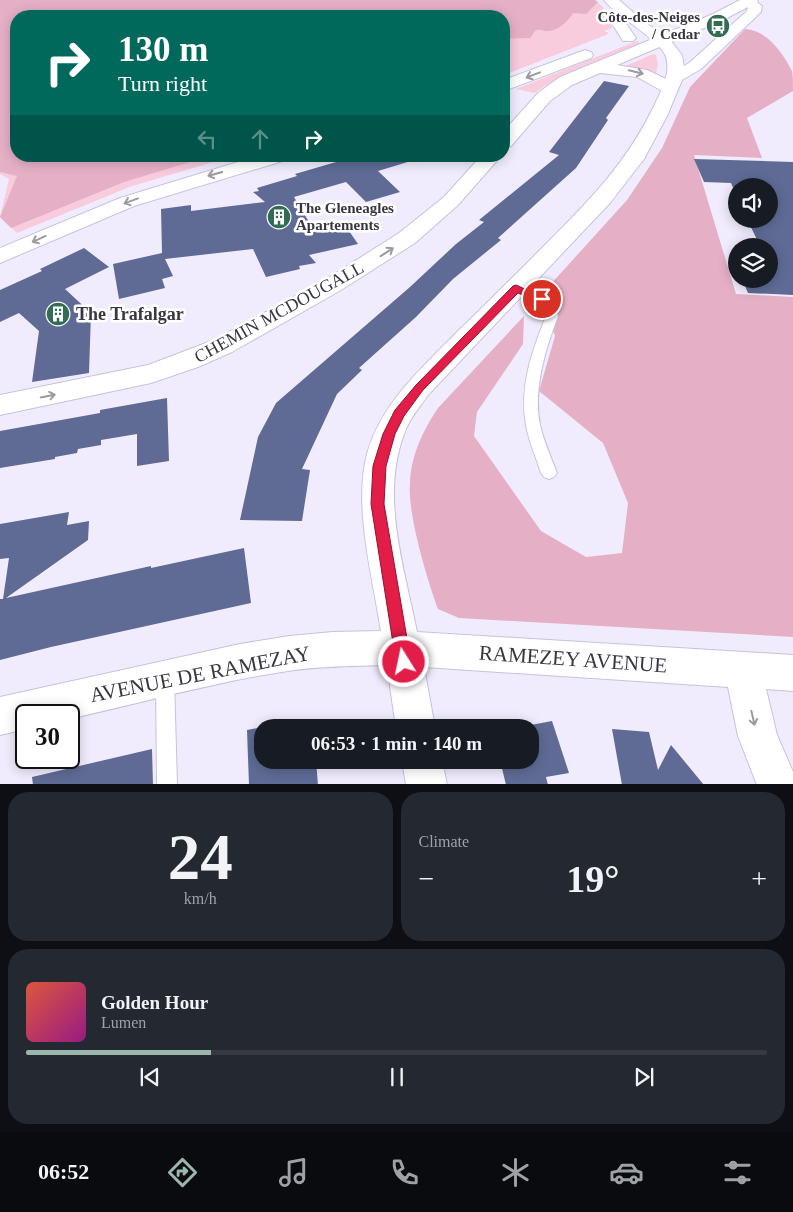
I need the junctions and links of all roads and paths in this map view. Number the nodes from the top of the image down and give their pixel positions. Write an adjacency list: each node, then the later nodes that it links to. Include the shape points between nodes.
1 (611, 0): 4 (main road)
2 (751, 0): 8 (main road)
3 (756, 0): 13 (main road, via 754,12 749,17)
4 (623, 12): 6 (main road); 7 (main road, via 618,22)
5 (664, 23): 6 (main road)
6 (647, 30): 7 (main road); 8 (main road)
7 (628, 38): 9 (main road)
8 (662, 40): 11 (main road); 13 (main road, via 676,61)
9 (613, 44)
10 (596, 50): 12 (main road, one-way to 12)
11 (596, 68): 13 (main road, one-way to 13, via 637,72); 15 (main road, via 566,81)
12 (510, 84)
13 (672, 84): 20 (main road, via 646,139 625,173)
14 (510, 92): 15 (main road)
15 (540, 100): 16 (main road)
16 (510, 135)
17 (259, 162): 19 (main road, one-way to 19, via 128,202)
18 (487, 162): 21 (main road, CHEMIN MCDOUGALL, one-way to 18, via 151,374 223,346 333,285 407,238 451,201)
19 (0, 256)
20 (516, 288): 22 (lane, via 542,299 552,309 535,369 532,395 532,417); 23 (main road, via 420,388 400,414 385,444 378,477 377,504)
21 (0, 405)
22 (549, 473)
23 (402, 648): 24 (main road, RAMEZEY AVENUE); 26 (main road, AVENUE DE RAMEZAY, via 289,653); 28 (main road)
24 (743, 670): 25 (main road); 32 (main road, one-way to 32, via 758,736)
25 (793, 673)
26 (165, 679): 27 (main road, AVENUE DE RAMEZAY); 30 (lane)
27 (0, 716)
28 (414, 719)
29 (424, 769): 31 (main road)
30 (167, 784)
31 (428, 784)
32 (778, 784)

